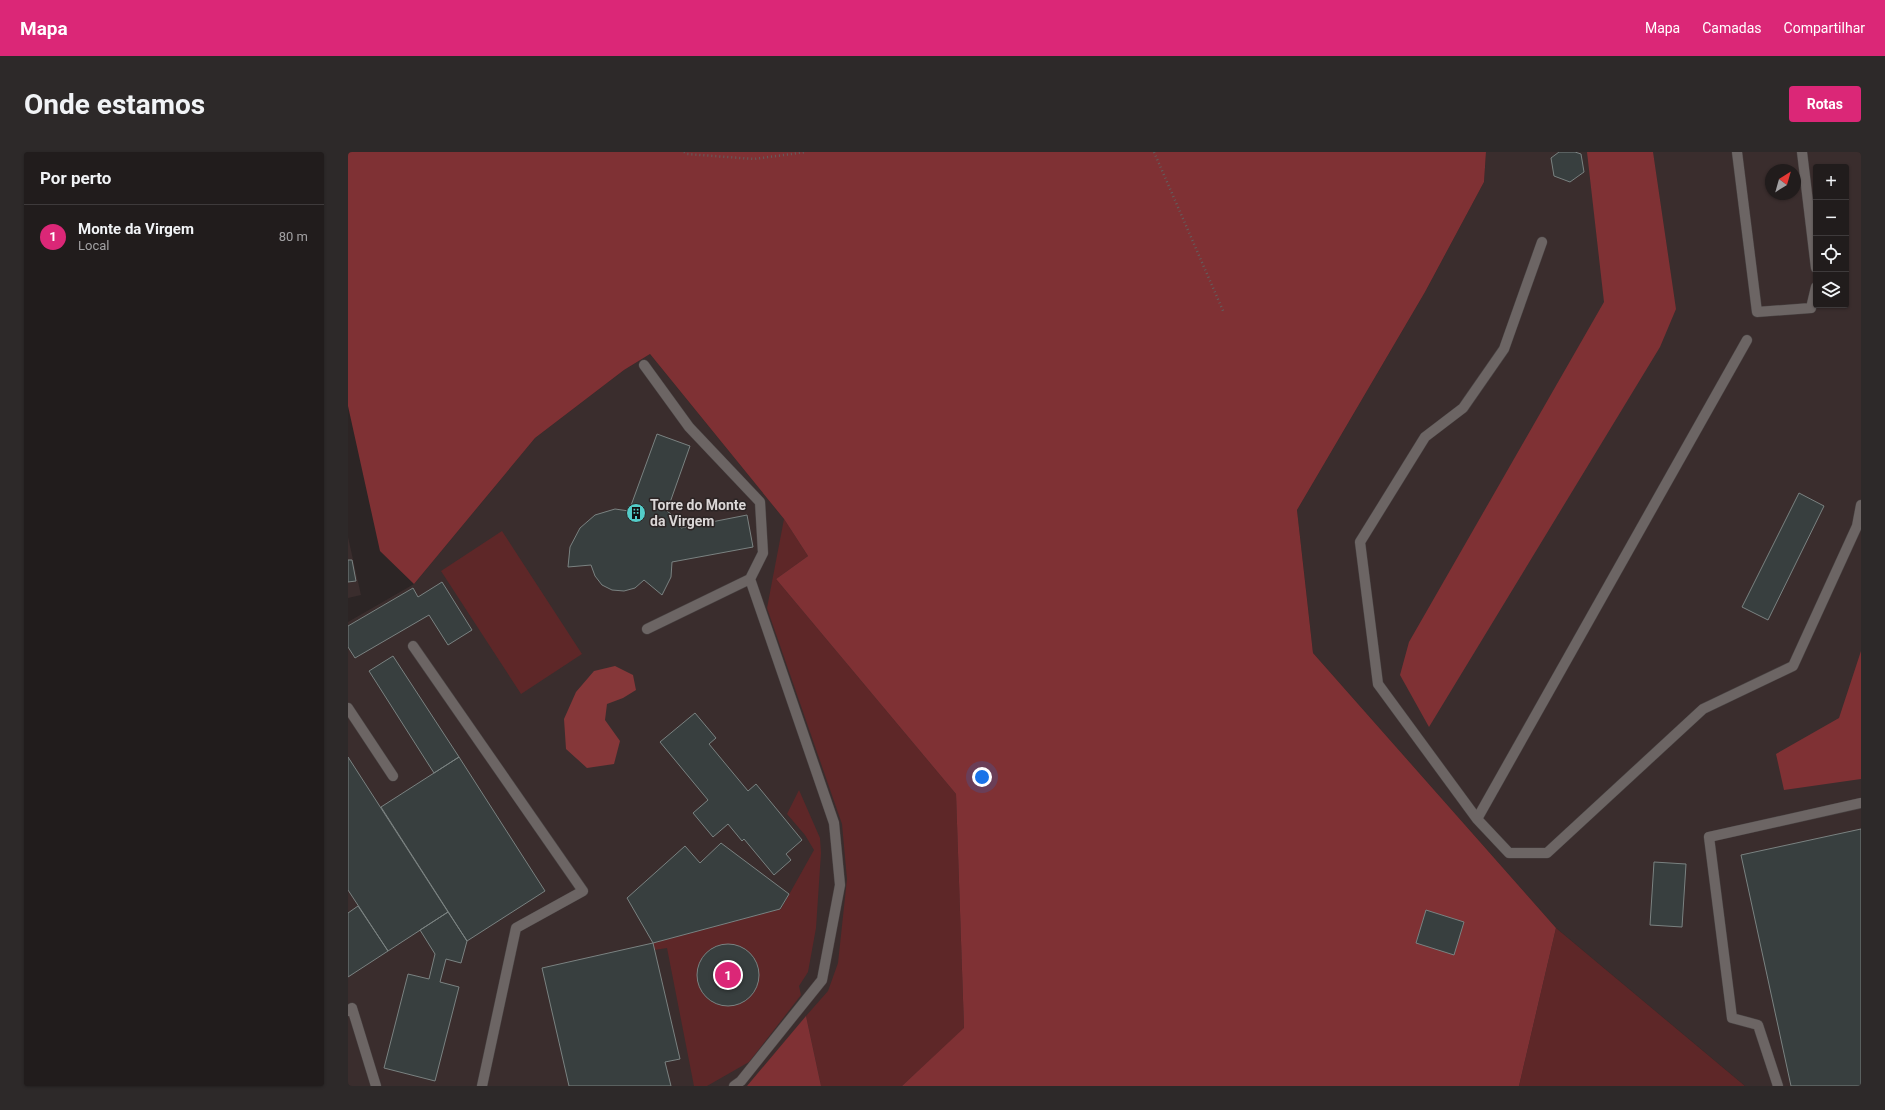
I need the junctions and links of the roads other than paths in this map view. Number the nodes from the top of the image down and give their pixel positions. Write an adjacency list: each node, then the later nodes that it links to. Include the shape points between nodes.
1 (1737, 152): 5 (lane, via 1757,312 1811,308)
2 (1802, 152): 4 (lane)
3 (1542, 242): 15 (lane, via 1504,349 1463,408 1426,437 1360,542 1378,684)
4 (1813, 243)
5 (1813, 300)
6 (1748, 340): 15 (lane)
7 (644, 365): 9 (lane, via 689,426 760,502 763,553)
8 (1861, 505): 15 (lane, via 1857,526 1793,666 1702,709 1547,853 1509,853)
9 (750, 579): 10 (lane); 19 (lane, via 834,823 840,885 822,980 741,1081)
10 (647, 629)
11 (413, 646): 18 (lane, via 583,891 516,928)
12 (348, 708): 13 (lane)
13 (393, 776)
14 (1861, 803): 20 (lane, via 1709,837 1732,1018 1758,1025)
15 (1477, 820)
16 (348, 1010): 17 (lane, via 352,1008)
17 (376, 1086)
18 (482, 1086)
19 (734, 1086)
20 (1778, 1086)

